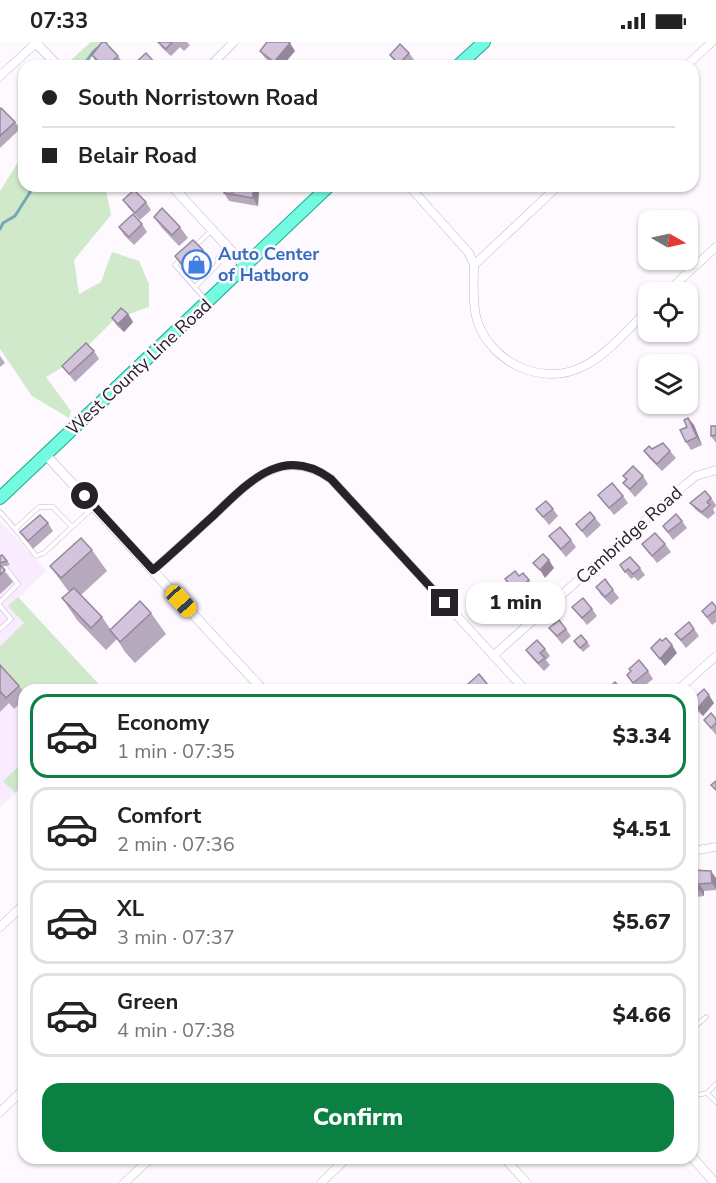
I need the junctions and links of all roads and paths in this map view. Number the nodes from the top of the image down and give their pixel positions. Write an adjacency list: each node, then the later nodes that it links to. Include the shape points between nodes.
1 (234, 42): 6 (street)
2 (484, 42): 7 (main road)
3 (712, 42): 8 (street)
4 (36, 43): 5 (street); 9 (street)
5 (52, 60)
6 (216, 60)
7 (464, 60)
8 (692, 60)
9 (0, 76)
10 (177, 192): 14 (street)
11 (323, 192): 20 (main road, West County Line Road)
12 (414, 192): 19 (street, via 469,252)
13 (552, 192): 19 (street)
14 (212, 230): 15 (street); 17 (lane)
15 (228, 247): 20 (street); 22 (lane, via 218,258 218,264)
16 (716, 247): 21 (street)
17 (190, 251)
18 (183, 258): 22 (lane, via 175,265)
19 (474, 265): 24 (street, via 478,323 488,342 530,372 555,374 574,370 596,358)
20 (245, 266): 23 (main road, West County Line Road)
21 (678, 282)
22 (195, 287): 23 (lane)
23 (207, 302): 25 (main road, West County Line Road)
24 (638, 319)
25 (46, 455): 27 (main road, West County Line Road); 28 (street)
26 (716, 470): 37 (street, Cambridge Road, via 696,476 686,484)
27 (0, 498)
28 (95, 507): 30 (lane); 33 (street)
29 (0, 512): 31 (lane)
30 (72, 526): 31 (lane, via 46,505); 31 (lane, via 36,556)
31 (15, 529)
32 (4, 566): 34 (lane, via 18,584)
33 (153, 570): 37 (street, via 260,475 281,467 303,466 331,479); 39 (street)
34 (0, 602)
35 (0, 606): 36 (lane, via 11,619)
36 (0, 629)
37 (493, 656): 40 (street)
38 (716, 656): 41 (street)
39 (258, 684)
40 (519, 684)
41 (685, 684)
42 (716, 847): 43 (street)
43 (698, 850)
44 (18, 910): 45 (street)
45 (0, 927)
46 (705, 1017): 47 (lane)
47 (698, 1023)
48 (716, 1084): 49 (lane)
49 (706, 1093): 51 (lane); 52 (lane)
50 (18, 1095): 53 (street)
51 (698, 1095)
52 (716, 1102)
53 (0, 1112)
54 (145, 1164): 59 (street)
55 (341, 1164): 60 (street)
56 (508, 1164): 58 (street)
57 (698, 1164): 61 (street)
58 (521, 1181)
59 (124, 1183)
60 (321, 1183)
61 (716, 1183)

